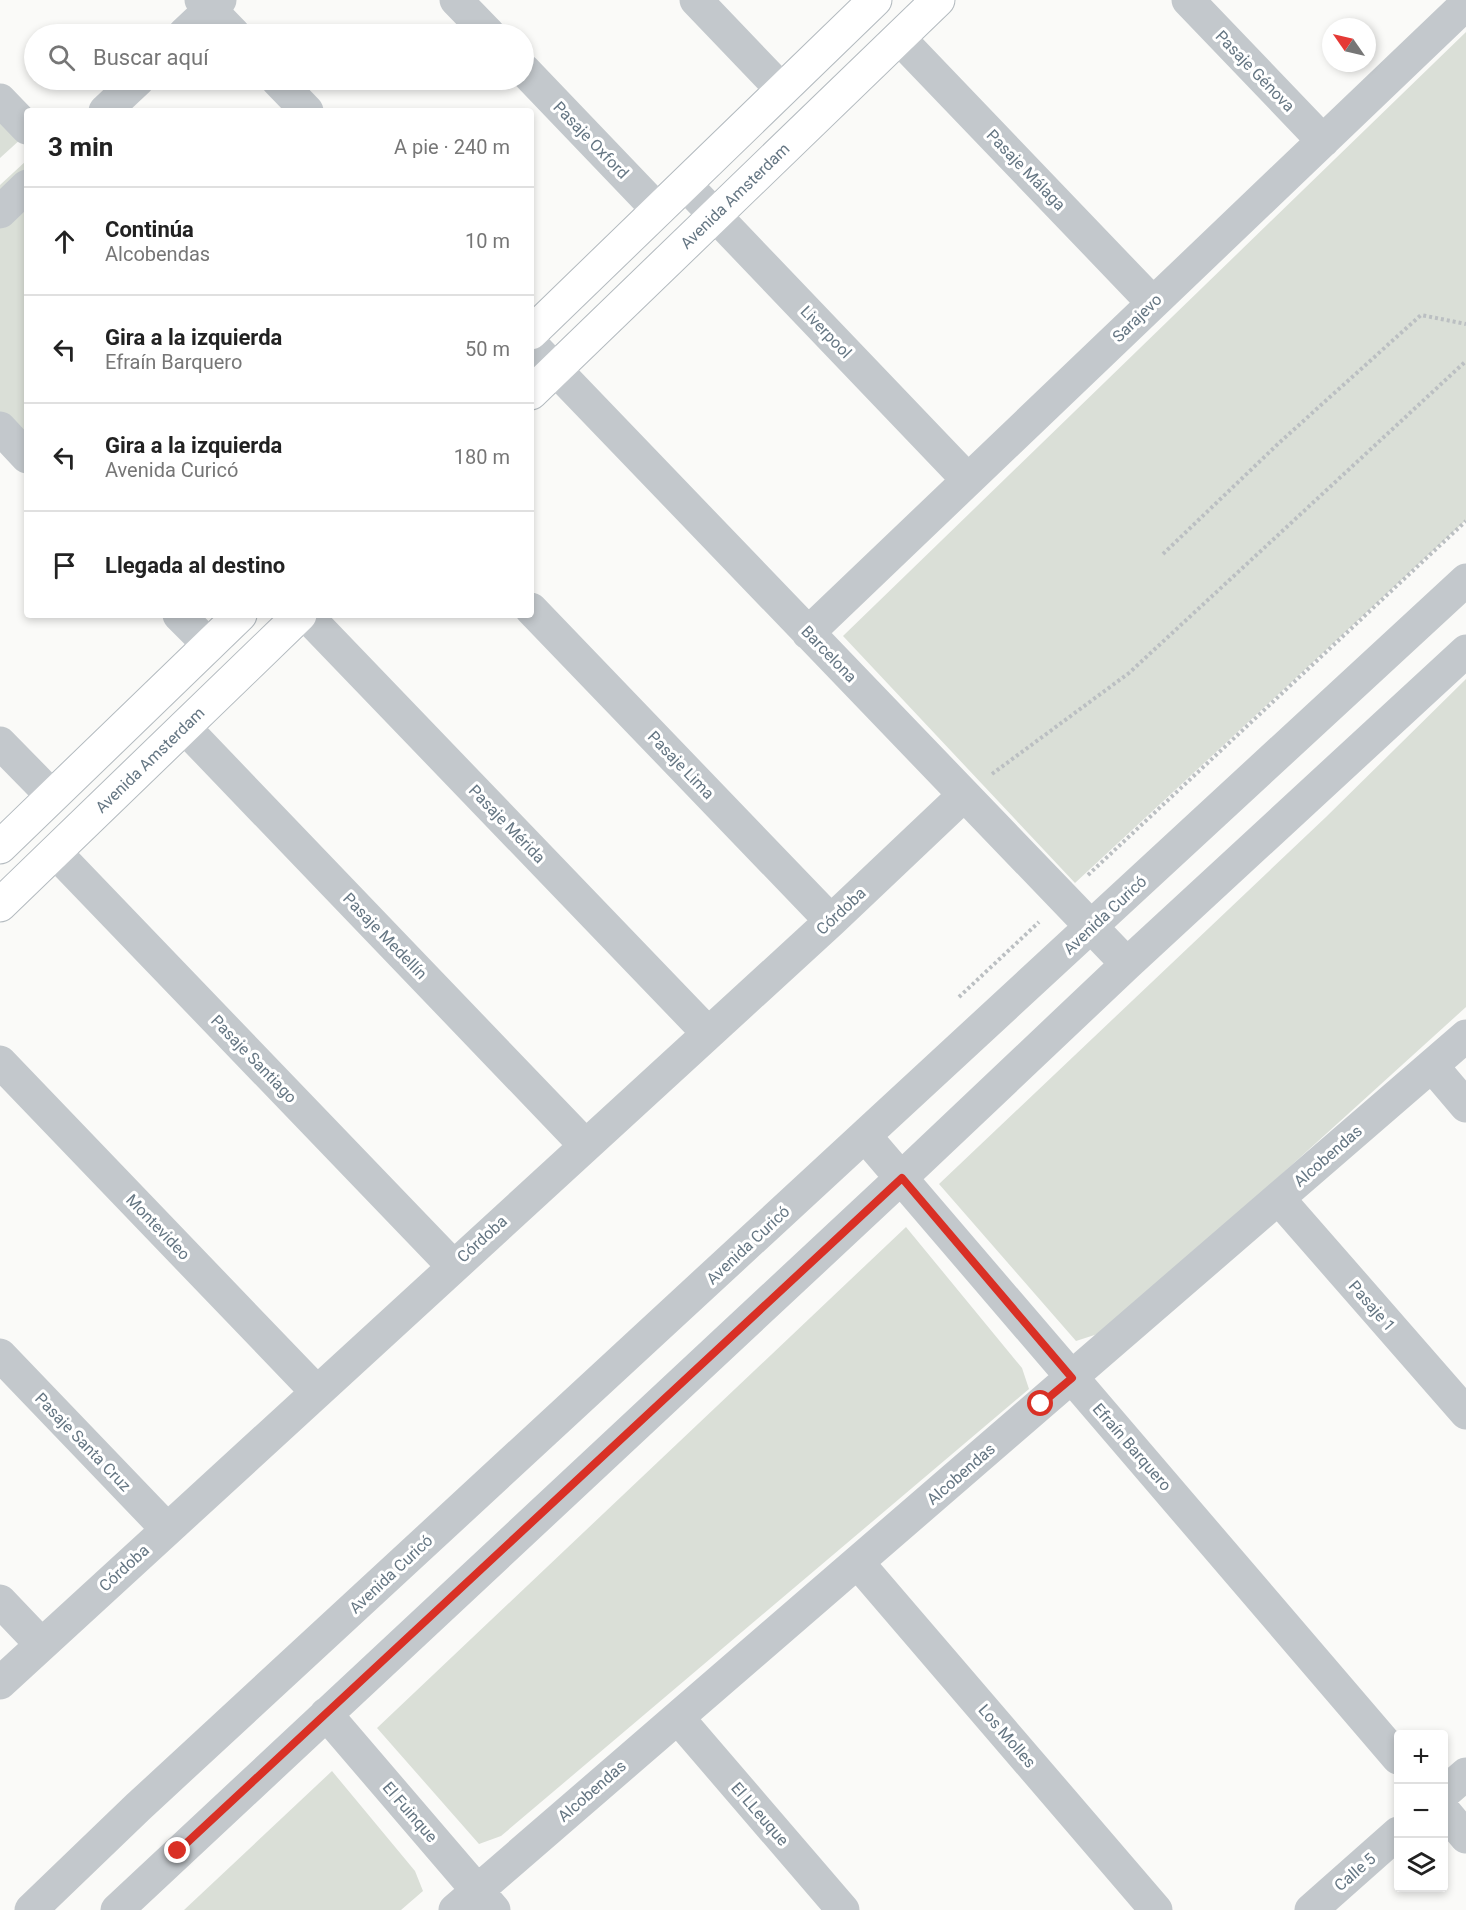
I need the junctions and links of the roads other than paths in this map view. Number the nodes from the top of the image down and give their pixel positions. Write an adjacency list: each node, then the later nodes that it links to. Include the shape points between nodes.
1 (456, 0): 10 (street)
2 (696, 0): 15 (street)
3 (875, 0): 15 (street)
4 (938, 0): 11 (street, Avenida Amsterdam)
5 (1188, 0): 20 (street, Pasaje Génova)
6 (210, 3): 8 (street); 9 (street)
7 (1466, 4): 20 (street, Sarajevo)
8 (192, 24)
9 (226, 24)
10 (479, 24)
11 (899, 38): 25 (street, Avenida Amsterdam); 26 (street, Pasaje Málaga)
12 (534, 80): 23 (street, Pasaje Oxford)
13 (127, 90): 17 (street)
14 (287, 90): 18 (street)
15 (782, 90): 21 (street)
16 (0, 100): 19 (street)
17 (108, 108)
18 (304, 108)
19 (24, 125)
20 (1323, 141): 26 (street, Sarajevo)
21 (685, 184): 23 (street); 25 (street, Liverpool)
22 (24, 189): 24 (street)
23 (658, 210): 27 (street)
24 (0, 212)
25 (714, 216): 29 (street, Avenida Amsterdam); 33 (street, Liverpool)
26 (1153, 303): 33 (street, Sarajevo)
27 (534, 330)
28 (534, 347): 29 (street, Barcelona)
29 (555, 369): 30 (street, Avenida Amsterdam); 40 (street, Barcelona)
30 (534, 390)
31 (0, 428): 32 (street)
32 (24, 454)
33 (968, 480): 40 (street, Sarajevo)
34 (1466, 580): 51 (street, Avenida Curicó)
35 (534, 612): 50 (street, Pasaje Lima)
36 (182, 618): 41 (street)
37 (237, 618): 41 (street)
38 (297, 618): 43 (street, Avenida Amsterdam)
39 (309, 618): 53 (street, Pasaje Mérida)
40 (808, 633): 45 (street, Barcelona)
41 (209, 645): 46 (street)
42 (1466, 651): 52 (street)
43 (184, 727): 48 (street, Avenida Amsterdam); 59 (street, Pasaje Medellín)
44 (0, 742): 46 (street)
45 (964, 795): 50 (street, Córdoba); 51 (street, Barcelona)
46 (52, 796): 47 (street)
47 (0, 847)
48 (55, 852): 49 (street, Avenida Amsterdam); 62 (street, Pasaje Santiago)
49 (0, 905)
50 (831, 921): 53 (street, Córdoba)
51 (1092, 927): 52 (street, Barcelona); 58 (street, Avenida Curicó)
52 (1127, 964): 60 (street)
53 (708, 1033): 59 (street, Córdoba)
54 (1466, 1036): 56 (street, Alcobendas)
55 (0, 1062): 65 (street, Montevideo)
56 (1432, 1066): 57 (street); 61 (street, Alcobendas)
57 (1466, 1106)
58 (865, 1136): 60 (street, Efraín Barquero); 81 (street, Avenida Curicó)
59 (585, 1145): 62 (street, Córdoba)
60 (902, 1178): 64 (street, Efraín Barquero); 72 (street)
61 (1279, 1199): 64 (street, Alcobendas); 66 (street, Pasaje 1)
62 (453, 1266): 65 (street, Córdoba)
63 (0, 1354): 67 (street, Pasaje Santa Cruz)
64 (1072, 1378): 68 (street, Alcobendas); 74 (street, Efraín Barquero)
65 (316, 1391): 67 (street, Córdoba)
66 (1466, 1413)
67 (167, 1529): 70 (street, Córdoba)
68 (858, 1563): 73 (street, Alcobendas); 84 (street, Los Molles)
69 (0, 1601): 70 (street)
70 (41, 1644): 71 (street, Córdoba)
71 (0, 1683)
72 (326, 1714): 80 (street, El Fuinque); 82 (street)
73 (678, 1718): 80 (street, Alcobendas); 83 (street, El LLeuque)
74 (1394, 1753)
75 (1466, 1774): 76 (street)
76 (1448, 1789)
77 (1448, 1817): 79 (street)
78 (1394, 1837): 85 (street, Calle 5)
79 (1466, 1837)
80 (476, 1903)
81 (31, 1910)
82 (117, 1910)
83 (843, 1910)
84 (1156, 1910)
85 (1311, 1910)

